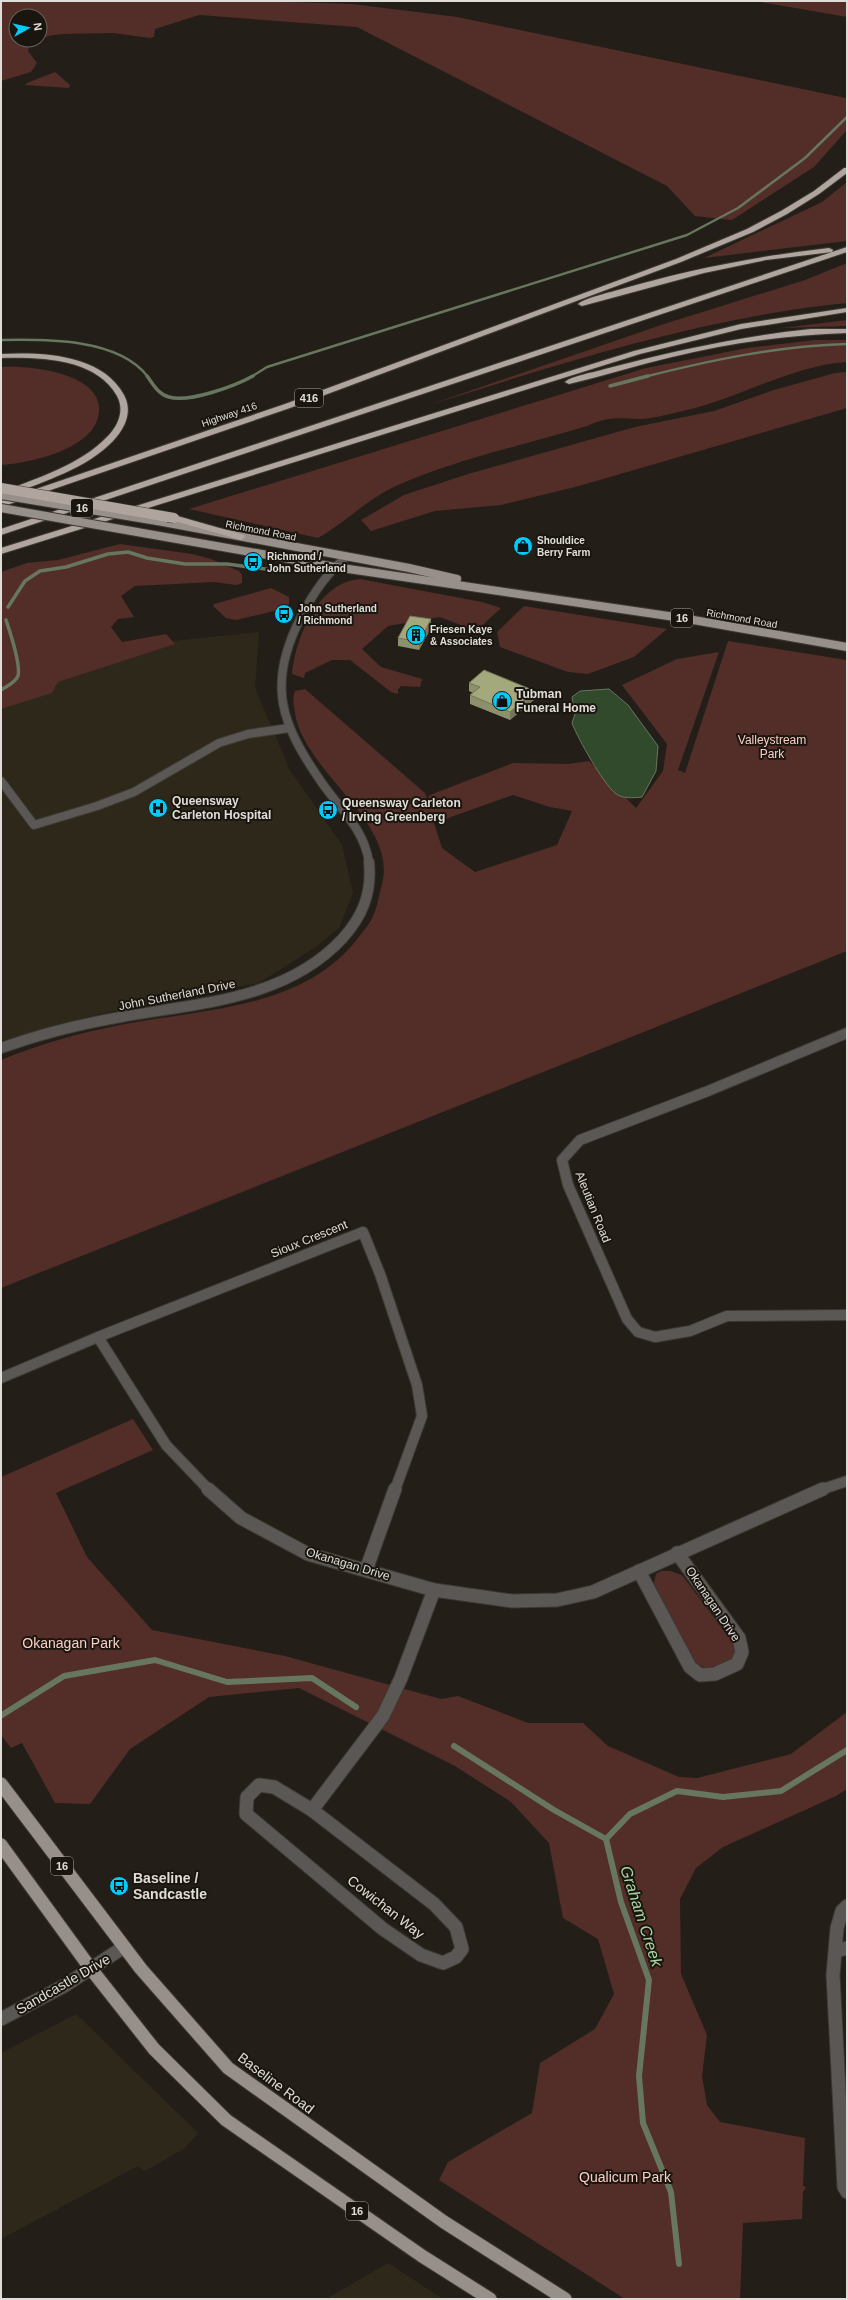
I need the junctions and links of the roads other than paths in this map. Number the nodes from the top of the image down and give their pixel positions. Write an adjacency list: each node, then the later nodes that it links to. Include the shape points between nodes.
1 (847, 170): 5 (highway, via 799,204 712,246)
2 (847, 248): 5 (highway, via 772,256 713,267); 12 (highway)
3 (847, 310): 7 (highway, via 755,322 694,336)
4 (847, 331): 7 (highway, via 781,334 700,347)
5 (462, 342): 10 (highway, Highway 416 / 416, via 273,411)
6 (1, 356): 9 (highway, via 43,357 82,366 102,375 116,386 125,407 120,426 103,446 76,462)
7 (327, 450): 14 (highway)
8 (1, 488): 13 (highway, bridge, via 174,518)
9 (1, 495): 13 (main road, Richmond Road / 16, bridge)
10 (1, 504)
11 (1, 508): 16 (main road, Richmond Road / 16, bridge)
12 (1, 532)
13 (241, 537): 15 (main road, Richmond Road / 16)
14 (1, 551)
15 (346, 557): 16 (street, John Sutherland Drive); 17 (main road, Richmond Road / 16)
16 (334, 566): 17 (main road, Richmond Road / 16); 19 (street, John Sutherland Drive, via 294,626 288,642 281,669 279,693)
17 (516, 592): 18 (main road, Richmond Road / 16)
18 (847, 647)
19 (289, 728): 20 (street, via 232,738 210,747 166,776 133,793 96,808 34,825); 22 (street, John Sutherland Drive, via 307,761 363,837 368,852 371,872 369,896 348,934 332,951 314,964 270,987 215,1002 121,1017 27,1039)
20 (1, 781)
21 (847, 1034): 23 (street, Aleutian Road, via 580,1140 562,1160 568,1184 627,1319 638,1332 655,1337 690,1331 728,1316)
22 (1, 1048)
23 (847, 1315)
24 (98, 1337): 25 (street, Sioux Crescent); 28 (street, Okanagan Drive, via 166,1445 213,1495 241,1518 308,1554); 28 (street, Sioux Crescent, via 363,1232 380,1274 417,1385 422,1416)
25 (1, 1378)
26 (847, 1481): 27 (street, Okanagan Drive, via 830,1486)
27 (677, 1553): 29 (street, Okanagan Drive); 29 (street, Okanagan Drive, via 739,1638 742,1652 736,1664 715,1674 700,1675 690,1668)
28 (366, 1570): 30 (street, Okanagan Drive)
29 (639, 1571): 30 (street, Okanagan Drive, via 593,1592 557,1600 512,1601)
30 (434, 1590): 32 (street, via 401,1678 382,1716)
31 (1, 1784): 35 (main road, Baseline Road / 16)
32 (312, 1810): 32 (street, Cowichan Way, via 274,1787 259,1785 248,1793 244,1803 246,1814 384,1928 422,1954 443,1963 456,1957 462,1949 456,1927 434,1904)
33 (1, 1845): 37 (main road, 16)
34 (847, 1906): 36 (street, via 835,1928)
35 (124, 1948): 37 (street, Sandcastle Drive); 41 (main road, Baseline Road / 16, via 228,2068 444,2222)
36 (842, 1950): 39 (street, via 833,1975 839,2127 844,2187)
37 (91, 1969): 38 (street, Sandcastle Drive); 40 (main road, 16, via 154,2050 226,2120 422,2256)
38 (1, 2019)
39 (847, 2192)
40 (490, 2299)
41 (565, 2299)

